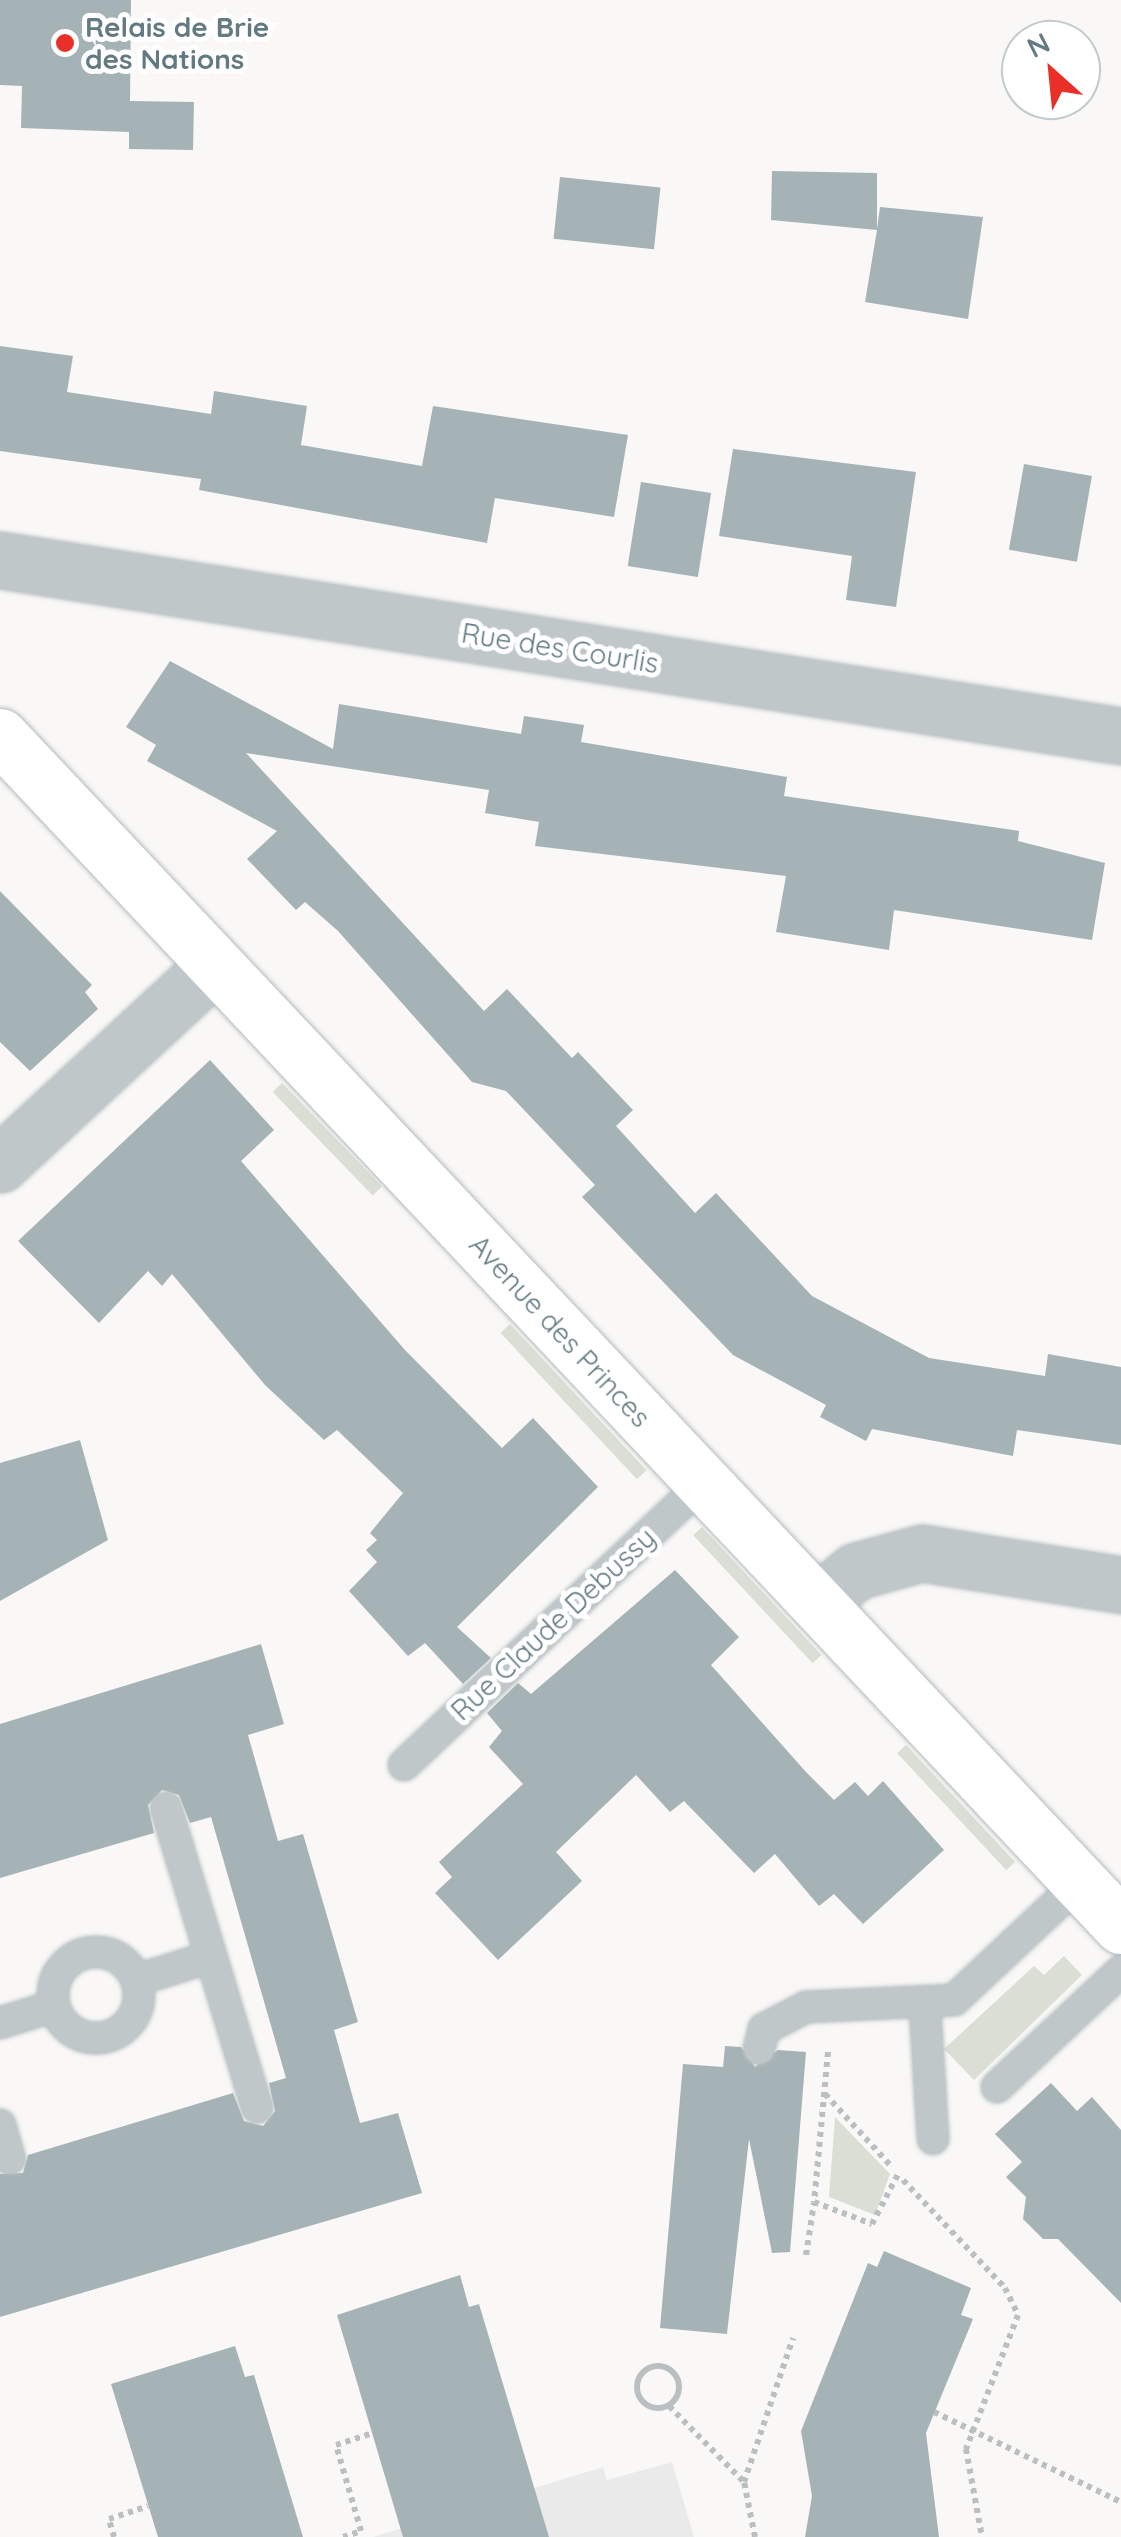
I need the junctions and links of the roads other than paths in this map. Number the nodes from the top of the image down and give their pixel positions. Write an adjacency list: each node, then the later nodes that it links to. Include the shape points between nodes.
1 (0, 560): 3 (street, Rue des Courlis)
2 (0, 736): 4 (main road, Avenue des Princes)
3 (1121, 736)
4 (216, 965): 5 (street); 6 (main road, Avenue des Princes)
5 (0, 1164)
6 (703, 1483): 8 (main road, Avenue des Princes); 9 (lane, Rue Claude Debussy)
7 (1121, 1585): 8 (street, via 922,1552 856,1571)
8 (817, 1603): 11 (main road, Avenue des Princes)
9 (404, 1765)
10 (166, 1808): 13 (lane)
11 (1080, 1882): 12 (main road, Avenue des Princes); 17 (lane, via 972,1986)
12 (1121, 1926)
13 (210, 1957): 15 (lane); 21 (lane)
14 (1121, 1971): 20 (lane)
15 (137, 1980): 16 (lane, via 119,1958 90,1952 56,1978); 16 (lane, via 138,2008 109,2036 69,2030)
16 (54, 2006): 18 (lane)
17 (926, 2008): 19 (lane, via 806,2007 764,2028); 23 (lane)
18 (0, 2023)
19 (758, 2049)
20 (997, 2086)
21 (257, 2108)
22 (0, 2125): 24 (lane)
23 (933, 2139)
24 (10, 2158)

